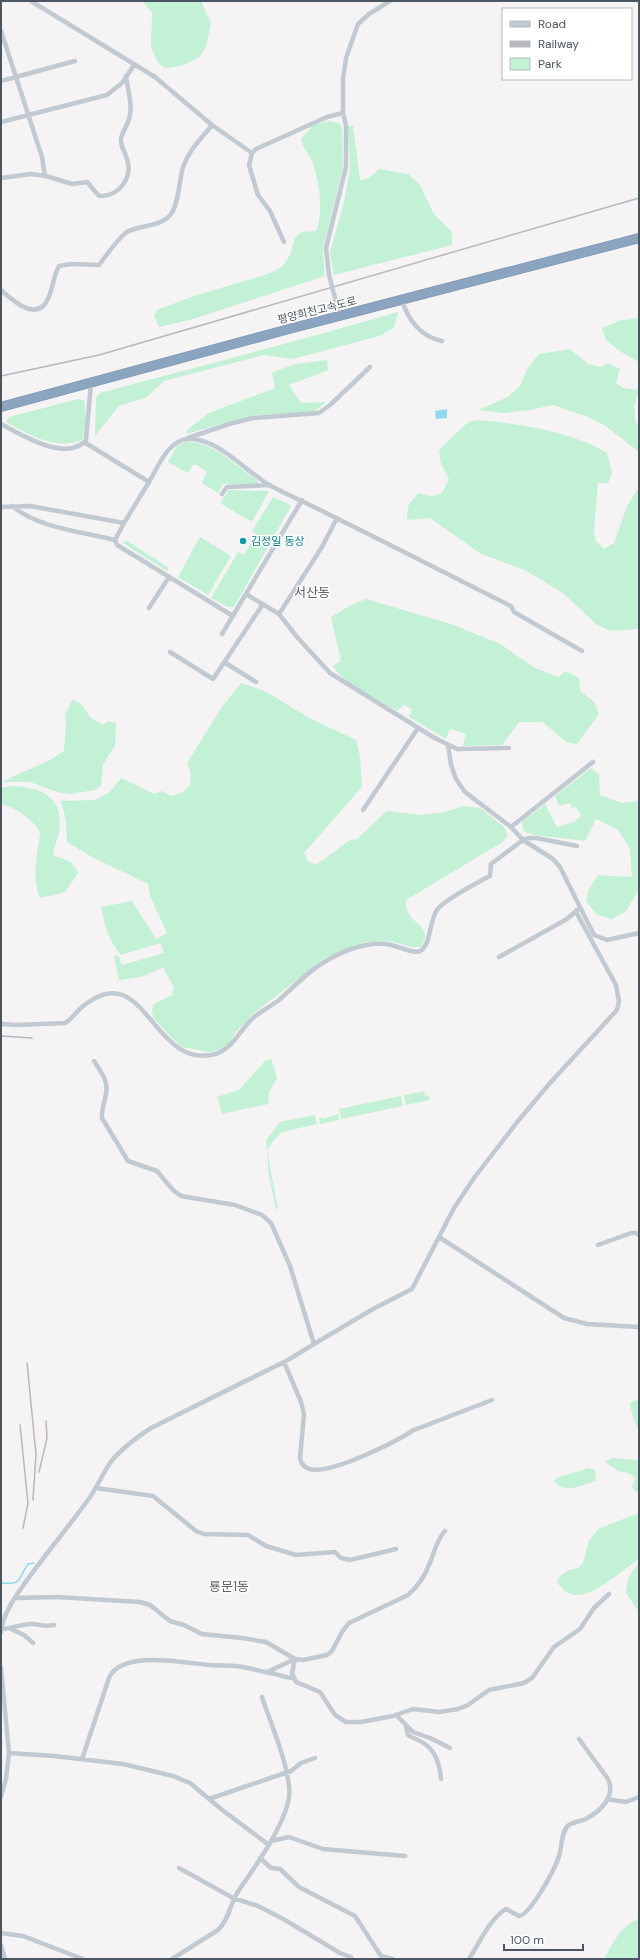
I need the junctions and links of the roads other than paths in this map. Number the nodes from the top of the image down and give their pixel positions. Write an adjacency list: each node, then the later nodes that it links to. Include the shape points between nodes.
1 (30, 1): 5 (street)
2 (390, 1): 9 (street, via 358,24 343,79)
3 (1, 31): 7 (street)
4 (75, 61): 7 (street)
5 (134, 64): 6 (street); 12 (street, via 155,77)
6 (126, 76): 10 (street, via 123,82 107,95); 14 (street, via 130,114 121,138 121,147 128,160 127,176 122,187 114,193 99,196 87,182 72,184)
7 (15, 78): 8 (street); 10 (street)
8 (1, 81)
9 (343, 113): 13 (street, via 327,117); 20 (street, bridge, via 346,125 346,167 326,248 329,275)
10 (28, 114): 11 (street); 14 (street, via 42,157)
11 (1, 122)
12 (212, 125): 13 (street); 18 (street, via 190,151 170,216 126,233 99,264 59,266 54,275 48,301 42,306 32,309 20,306)
13 (252, 153): 17 (street, via 249,165 258,195 270,211)
14 (45, 176): 15 (street, via 31,174)
15 (1, 178)
16 (639, 237): 19 (highway, 평양희천고속도로)
17 (284, 242)
18 (1, 290)
19 (402, 299): 20 (highway, 평양희천고속도로); 21 (street, via 410,319 421,331 427,337)
20 (339, 315): 23 (highway, 평양희천고속도로); 24 (highway, 평양희천고속도로, via 201,348)
21 (442, 342)
22 (370, 367): 27 (street, via 319,413 253,418)
23 (92, 383): 25 (highway, 평양희천고속도로); 28 (street, via 89,422)
24 (1, 401)
25 (1, 407)
26 (1, 424): 28 (street, via 22,436 54,448 76,447)
27 (186, 439): 29 (street, via 169,449); 30 (street, via 197,439 222,450)
28 (84, 442): 29 (street)
29 (149, 482): 36 (street)
30 (270, 486): 31 (street, via 226,487); 32 (street)
31 (222, 494)
32 (302, 500): 35 (street); 39 (street)
33 (12, 506): 34 (street); 36 (street, via 30,506); 37 (street, via 23,515 43,523)
34 (1, 507)
35 (337, 518): 42 (street, via 322,547); 45 (street, via 511,606 514,612)
36 (124, 523): 37 (street)
37 (115, 540): 38 (street, via 117,544)
38 (169, 577): 41 (street); 43 (street)
39 (246, 594): 40 (street); 43 (street)
40 (263, 604): 42 (street); 47 (street)
41 (149, 608)
42 (279, 614): 49 (street, via 330,674)
43 (232, 616): 44 (street)
44 (222, 634)
45 (582, 651)
46 (170, 652): 47 (street, via 213,679)
47 (224, 662): 48 (street)
48 (256, 682)
49 (418, 728): 50 (street); 53 (street)
50 (448, 745): 51 (street, via 466,750); 54 (street, via 456,779 465,792)
51 (509, 748)
52 (593, 762): 54 (street)
53 (363, 810)
54 (511, 826): 55 (street)
55 (523, 840): 56 (street, via 536,838); 57 (street, via 560,867); 60 (street, via 491,864 490,876 438,909 431,923 428,942 420,951 413,952 389,944 365,945 327,960 253,1017 222,1052 201,1056 187,1053 156,1027 139,1005 113,993 82,1006 65,1024)
56 (577, 846)
57 (577, 909): 58 (street, via 590,930 600,939 615,939); 59 (street, via 567,920); 63 (street, via 616,985 619,1001 617,1010 518,1121 454,1208)
58 (639, 933)
59 (499, 957)
60 (1, 1024)
61 (94, 1061): 66 (street, via 106,1082 107,1092 102,1118 128,1161 157,1171 181,1196 235,1205 262,1215 271,1223 290,1266)
62 (639, 1236): 64 (street, via 631,1233)
63 (439, 1237): 65 (street, via 564,1318 586,1324); 66 (street, via 412,1289)
64 (598, 1245)
65 (639, 1326)
66 (314, 1344): 67 (street)
67 (284, 1362): 68 (street, via 301,1402 304,1422 301,1463 313,1470 355,1459 414,1430); 69 (street, via 205,1400 133,1440 112,1461)
68 (492, 1400)
69 (96, 1488): 71 (street, via 152,1496 201,1533 248,1535 266,1546 287,1554 318,1555 335,1552 341,1558 350,1560); 73 (street)
70 (445, 1531): 78 (street, via 440,1536 428,1568 416,1588 408,1595 349,1623 327,1655)
71 (396, 1549)
72 (609, 1594): 83 (street, via 594,1608 584,1624 554,1647 537,1672 524,1683 489,1690 468,1705 450,1711 413,1709)
73 (15, 1598): 76 (street); 78 (street, via 57,1597 140,1602 150,1605 170,1621 202,1634 266,1642)
74 (54, 1625): 75 (street, via 44,1628 32,1624)
75 (11, 1629): 76 (street); 77 (street)
76 (1, 1631)
77 (33, 1643)
78 (295, 1659): 80 (street); 81 (street)
79 (1, 1668): 87 (street)
80 (266, 1672): 81 (street); 89 (street, via 242,1667 155,1660 115,1668 109,1678)
81 (293, 1678): 83 (street, via 296,1682 320,1692 335,1715 346,1722 361,1722)
82 (262, 1697): 90 (street)
83 (396, 1715): 84 (street)
84 (406, 1726): 86 (street, via 413,1732); 91 (street, via 408,1735 426,1744 432,1751 437,1759)
85 (579, 1739): 95 (street, via 608,1778 611,1790)
86 (450, 1748)
87 (9, 1753): 89 (street); 92 (street)
88 (315, 1758): 90 (street)
89 (82, 1759): 94 (street, via 123,1764 173,1776 190,1783)
90 (286, 1773): 94 (street); 96 (street, via 289,1796)
91 (441, 1779)
92 (1, 1796)
93 (639, 1797): 95 (street, via 626,1802)
94 (210, 1799): 96 (street)
95 (607, 1799): 108 (street, via 605,1806 595,1814 567,1826 559,1858 551,1875 526,1913 519,1916 506,1909 502,1911 495,1917)
96 (270, 1843): 97 (street, via 289,1837 323,1849); 98 (street)
97 (405, 1856)
98 (260, 1858): 100 (street, via 255,1869); 107 (street, via 271,1868 280,1870 299,1887 355,1916 381,1956)
99 (179, 1868): 100 (street)
100 (233, 1898): 103 (street, via 258,1906); 106 (street, via 224,1925)
101 (1, 1933): 105 (street, via 23,1936)
102 (1, 1945): 104 (street)
103 (351, 1957)
104 (5, 1959)
105 (83, 1959)
106 (172, 1959)
107 (393, 1959)
108 (468, 1959)

